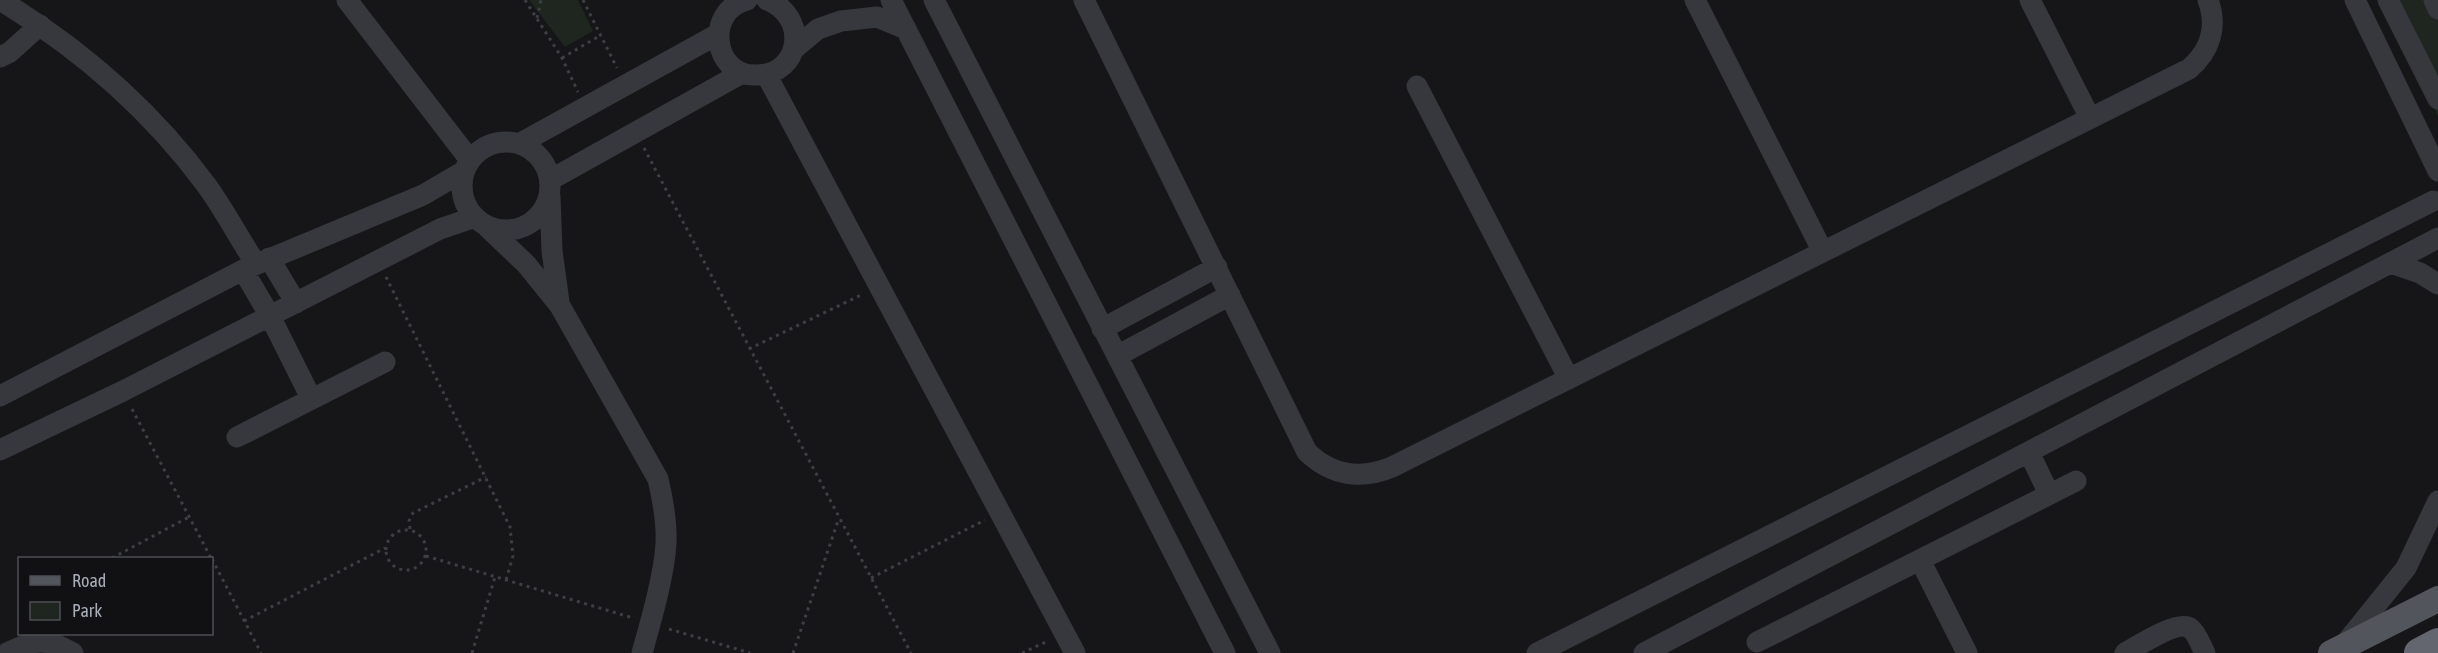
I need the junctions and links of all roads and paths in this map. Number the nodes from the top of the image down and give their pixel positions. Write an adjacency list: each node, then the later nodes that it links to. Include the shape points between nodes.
1 (0, 0): 19 (street)
2 (347, 0): 36 (street)
3 (525, 0): 18 (path)
4 (541, 0): 18 (path)
5 (583, 0): 22 (path)
6 (745, 0): 21 (street, via 726,14)
7 (891, 0): 20 (street)
8 (934, 0): 53 (street)
9 (1083, 0): 46 (street)
10 (1695, 0): 42 (street)
11 (2030, 0): 33 (street)
12 (2208, 0): 33 (street, via 2213,27 2199,61)
13 (2355, 0): 32 (street)
14 (2388, 0): 30 (street)
15 (2434, 0): 17 (street)
16 (775, 1): 23 (street, via 793,23)
17 (2438, 9)
18 (537, 18): 25 (path)
19 (40, 25): 24 (street); 45 (street, via 95,66 156,124 208,189)
20 (906, 29): 23 (street, via 877,17 841,21 818,29); 98 (street)
21 (718, 34): 26 (street, via 721,53); 28 (street)
22 (601, 35): 25 (path); 28 (path)
23 (794, 49): 27 (street, via 778,69)
24 (0, 57)
25 (562, 58): 31 (path)
26 (742, 73): 27 (street); 34 (street)
27 (766, 74): 48 (street)
28 (625, 85): 31 (street)
29 (1417, 86): 57 (street)
30 (2438, 100): 32 (street)
31 (584, 107): 35 (street)
32 (2410, 114): 37 (street)
33 (2090, 118): 42 (street)
34 (636, 133): 38 (street); 54 (path)
35 (519, 144): 36 (street, via 492,144 479,150); 38 (street, via 540,157)
36 (467, 166): 40 (street, via 462,196 467,208); 45 (street, via 423,195)
37 (2438, 171)
38 (550, 188): 40 (street, via 544,210 533,222 518,229 502,230); 51 (street, via 552,251)
39 (2436, 201): 100 (street)
40 (481, 222): 43 (street, via 440,229); 51 (street, via 526,264)
41 (2438, 238): 44 (street)
42 (1823, 252): 57 (street)
43 (378, 261): 50 (street); 64 (path)
44 (2391, 263): 47 (street); 63 (street)
45 (256, 264): 50 (street); 52 (street); 59 (street)
46 (1216, 267): 49 (street); 53 (street)
47 (2438, 284)
48 (879, 286): 54 (path); 68 (street)
49 (1230, 295): 55 (street); 57 (street, via 1307,452 1325,466 1345,474 1369,474 1392,467)
50 (296, 303): 52 (street)
51 (560, 306): 83 (street, via 658,479 666,544)
52 (270, 316): 58 (street); 60 (street)
53 (1102, 329): 55 (street)
54 (749, 349): 70 (path)
55 (1117, 356): 99 (street)
56 (385, 362): 60 (street)
57 (1569, 379)
58 (123, 391): 62 (street); 69 (path)
59 (0, 396)
60 (311, 398): 61 (street)
61 (237, 437)
62 (0, 450)
63 (2030, 452): 66 (street); 101 (street)
64 (486, 477): 71 (path, via 413,513); 80 (path, via 512,537 513,556)
65 (2076, 481): 66 (street)
66 (2049, 494): 76 (street)
67 (2438, 501): 87 (street, via 2406,567)
68 (1000, 513): 79 (path); 84 (street)
69 (189, 517): 74 (path); 75 (path)
70 (839, 518): 79 (path); 94 (path)
71 (410, 530): 72 (path, via 389,537); 73 (path, via 421,535)
72 (385, 548): 73 (path, via 393,566 402,570 412,570); 82 (path)
73 (426, 556): 78 (path)
74 (114, 557)
75 (210, 557)
76 (1920, 560): 85 (street); 102 (street)
77 (213, 563): 82 (path)
78 (495, 577): 80 (path); 91 (path)
79 (871, 578): 95 (path)
80 (506, 580): 83 (path)
81 (2438, 599): 87 (main road)
82 (244, 621): 90 (path)
83 (651, 623): 92 (street); 93 (path)
84 (1065, 633): 96 (path); 97 (street)
85 (1757, 642)
86 (2438, 643): 105 (highway)
87 (2337, 650)
88 (7, 653): 89 (street, via 34,642 56,643)
89 (73, 653)
90 (261, 653)
91 (472, 653)
92 (642, 653)
93 (750, 653)
94 (793, 653)
95 (911, 653)
96 (1022, 653)
97 (1075, 653)
98 (1225, 653)
99 (1270, 653)
100 (1537, 653)
101 (1644, 653)
102 (1967, 653)
103 (2124, 653): 104 (street, via 2173,627 2183,626 2193,631)
104 (2205, 653)
105 (2419, 653)

